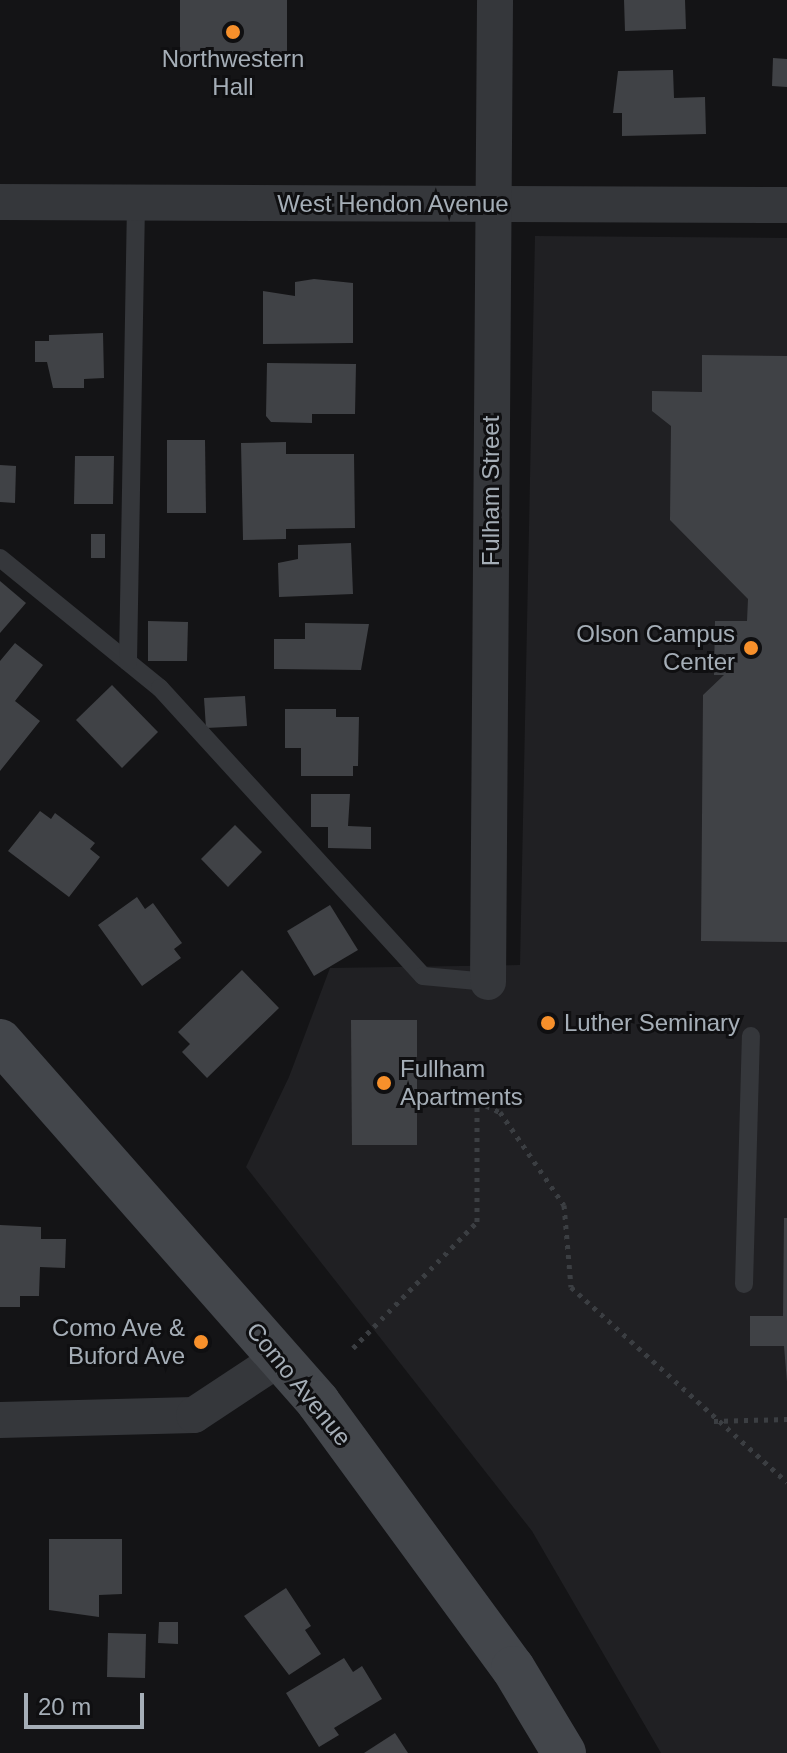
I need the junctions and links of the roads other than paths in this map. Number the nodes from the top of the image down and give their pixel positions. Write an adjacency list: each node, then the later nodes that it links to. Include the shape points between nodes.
1 (495, 0): 4 (street, Fulham Street)
2 (0, 202): 3 (street, West Hendon Avenue)
3 (136, 202): 4 (street, West Hendon Avenue); 7 (lane)
4 (493, 204): 5 (street, West Hendon Avenue); 8 (street, Fulham Street)
5 (787, 205)
6 (0, 558): 7 (lane)
7 (128, 662): 8 (lane, via 160,688 423,976)
8 (488, 982)
9 (751, 1036): 11 (lane)
10 (16, 1066): 12 (main road, Como Avenue)
11 (744, 1284)
12 (280, 1358): 13 (street, via 194,1415); 14 (main road, Como Avenue, via 513,1668)
13 (0, 1420)
14 (564, 1753)

